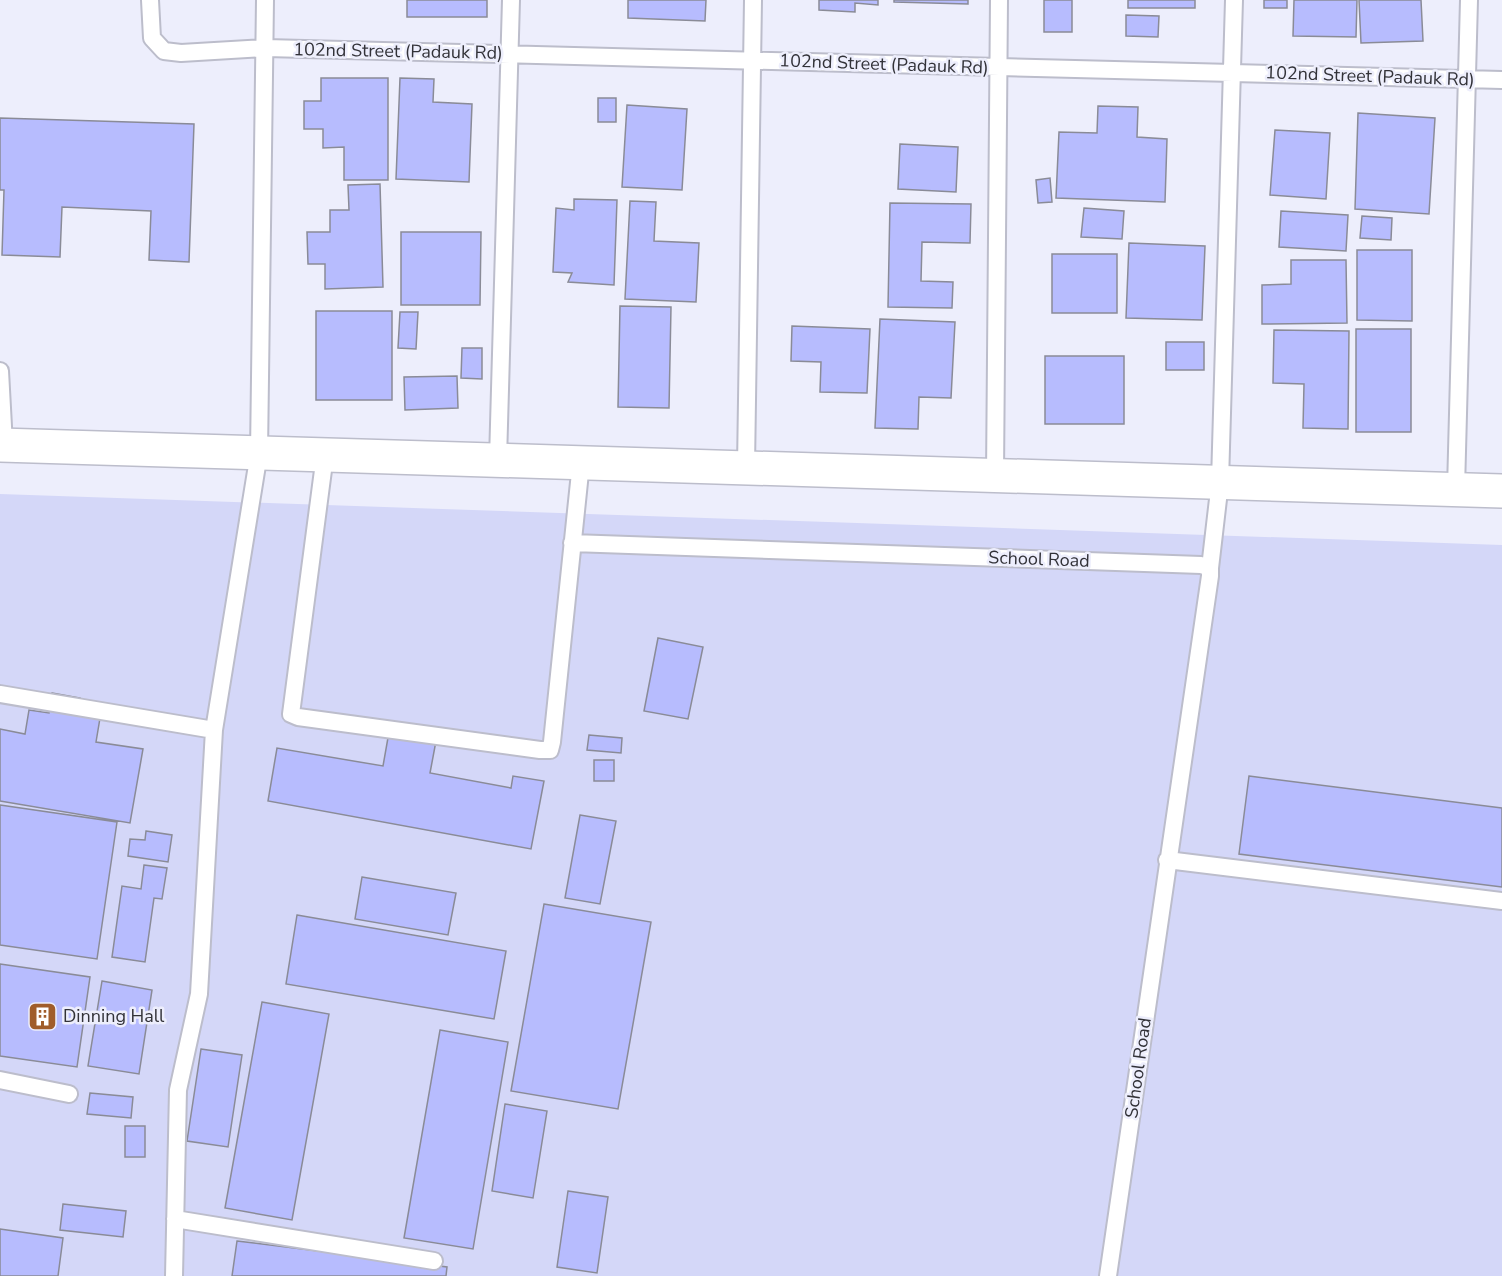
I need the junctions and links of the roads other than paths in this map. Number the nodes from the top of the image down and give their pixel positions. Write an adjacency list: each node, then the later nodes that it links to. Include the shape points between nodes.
1 (150, 0): 8 (lane, 102nd Street (Padauk Rd), via 152,38 164,51)
2 (265, 0): 8 (lane)
3 (511, 0): 9 (lane)
4 (753, 0): 10 (lane)
5 (999, 0): 11 (lane)
6 (1234, 0): 12 (lane)
7 (1469, 0): 13 (lane)
8 (266, 48): 9 (lane, 102nd Street (Padauk Rd)); 17 (lane)
9 (510, 54): 10 (lane, 102nd Street (Padauk Rd)); 19 (lane)
10 (751, 60): 11 (lane, 102nd Street (Padauk Rd)); 21 (lane)
11 (998, 67): 12 (lane, 102nd Street (Padauk Rd)); 22 (lane)
12 (1232, 73): 13 (lane, 102nd Street (Padauk Rd)); 23 (lane)
13 (1467, 79): 14 (lane, 102nd Street (Padauk Rd)); 24 (lane)
14 (1502, 80)
15 (0, 371): 16 (lane)
16 (2, 445): 17 (main road)
17 (259, 453): 18 (main road); 29 (lane)
18 (325, 455): 19 (main road); 26 (lane, via 290,706 291,714 298,717 550,750)
19 (498, 460): 20 (main road)
20 (581, 463): 21 (main road); 26 (lane)
21 (746, 467): 22 (main road)
22 (995, 475): 23 (main road)
23 (1220, 482): 24 (main road); 27 (lane)
24 (1456, 489): 25 (main road)
25 (1502, 491)
26 (572, 543): 27 (lane, School Road)
27 (1210, 568): 30 (lane, School Road)
28 (0, 694): 29 (lane)
29 (214, 730): 34 (lane, via 199,994 178,1090)
30 (1167, 860): 31 (lane); 37 (lane, School Road)
31 (1502, 901)
32 (0, 1080): 33 (lane)
33 (69, 1094)
34 (175, 1220): 35 (lane); 36 (lane)
35 (434, 1261)
36 (174, 1276)
37 (1108, 1276)

